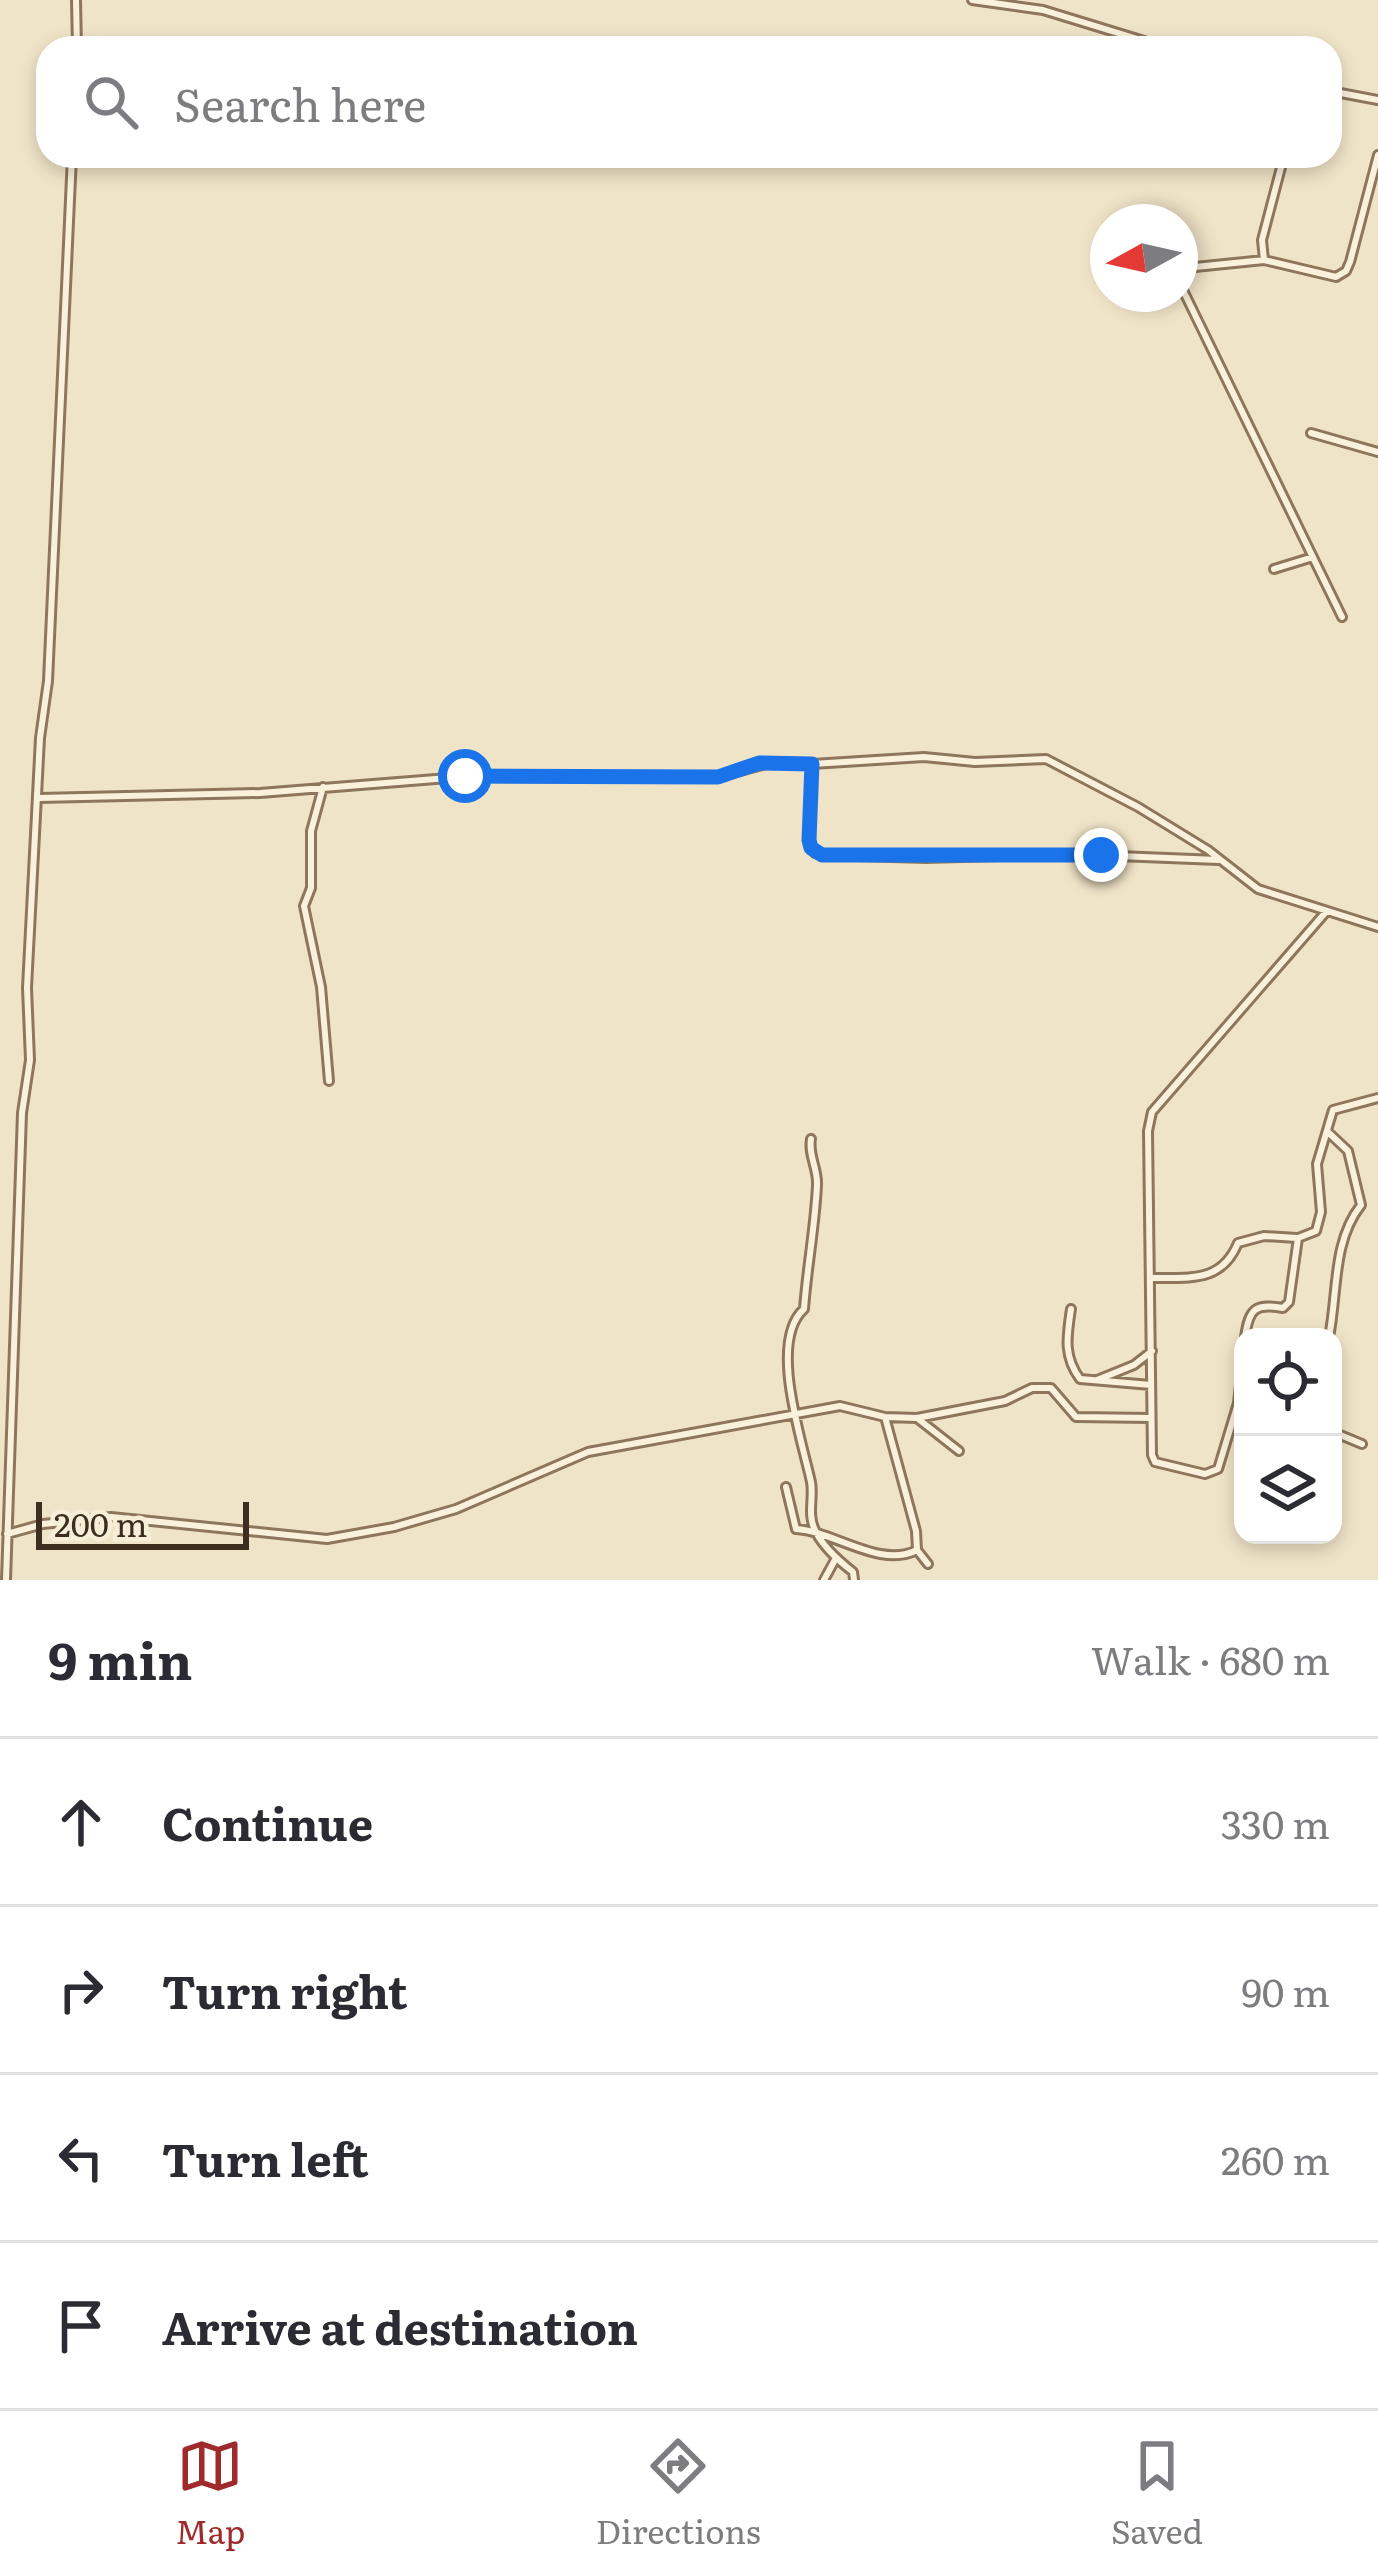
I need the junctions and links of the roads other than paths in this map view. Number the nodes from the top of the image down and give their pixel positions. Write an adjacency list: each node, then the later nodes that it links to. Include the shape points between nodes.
1 (76, 0): 3 (street)
2 (972, 0): 4 (street, via 1043,10)
3 (77, 36)
4 (1128, 36)
5 (1342, 93): 6 (street)
6 (1378, 100)
7 (1378, 155): 10 (street, via 1346,271 1336,277)
8 (71, 168): 20 (street)
9 (1281, 168): 10 (street)
10 (1264, 260): 11 (street)
11 (1198, 268)
12 (1194, 312): 15 (street)
13 (1311, 433): 14 (street)
14 (1378, 452)
15 (1313, 557): 16 (street); 17 (street)
16 (1274, 569)
17 (1342, 617)
18 (812, 764): 19 (street, via 759,763 718,777 486,775); 21 (street, via 1046,759); 21 (street, via 809,840 822,855)
19 (323, 787): 20 (street); 24 (street, via 304,906)
20 (39, 798): 46 (street)
21 (1222, 860): 22 (street, via 1258,889)
22 (1325, 913): 23 (street); 29 (street, via 1152,1112)
23 (1377, 923)
24 (329, 1081)
25 (1378, 1098): 26 (street, via 1333,1110)
26 (1329, 1133): 28 (street, via 1317,1164 1322,1212 1316,1231); 32 (street, via 1348,1151 1361,1205 1341,1244)
27 (811, 1139): 36 (street, via 817,1180 804,1309 789,1337)
28 (1298, 1238): 29 (street, via 1238,1244 1209,1277); 31 (street, via 1289,1302 1254,1307)
29 (1151, 1278): 33 (street)
30 (1071, 1309): 34 (street, via 1068,1363)
31 (1248, 1328)
32 (1331, 1328)
33 (1152, 1351): 34 (street); 35 (street)
34 (1094, 1382): 35 (street)
35 (1151, 1385): 39 (street)
36 (793, 1413): 37 (street, via 840,1406); 45 (street); 46 (street, via 588,1452 456,1509 327,1539 111,1517)
37 (885, 1417): 38 (street); 47 (street)
38 (917, 1418): 39 (street, via 1052,1388 1076,1417); 43 (street)
39 (1151, 1418): 40 (street, via 1155,1462 1205,1474 1218,1468)
40 (1234, 1421)
41 (1342, 1436): 42 (street)
42 (1362, 1444)
43 (959, 1451)
44 (786, 1486): 45 (street, via 796,1529)
45 (814, 1530): 47 (street, via 892,1557); 48 (street)
46 (7, 1534): 50 (street)
47 (917, 1550): 49 (street)
48 (836, 1558): 51 (street); 52 (street)
49 (928, 1564)
50 (6, 1580)
51 (824, 1580)
52 (854, 1580)

